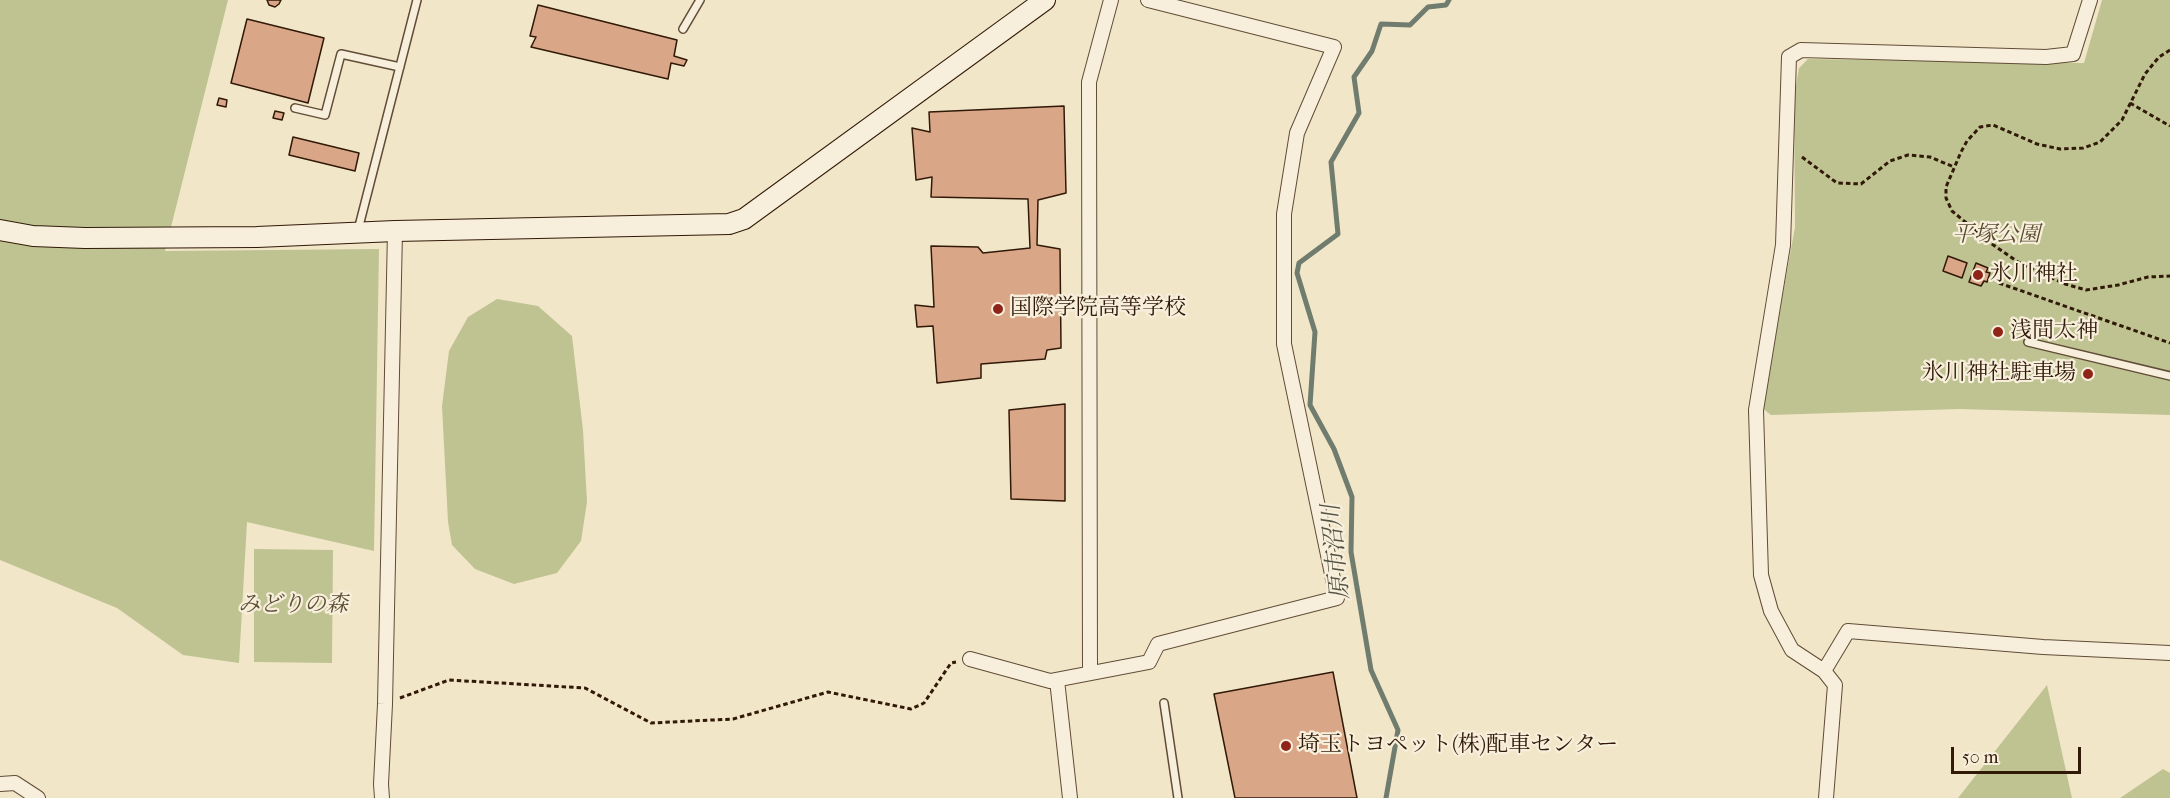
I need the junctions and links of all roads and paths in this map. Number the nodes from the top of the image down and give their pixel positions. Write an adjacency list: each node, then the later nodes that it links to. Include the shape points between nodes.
1 (417, 0): 9 (lane)
2 (700, 0): 7 (lane)
3 (1045, 0): 16 (street, via 744,219 729,224)
4 (1111, 0): 26 (street, via 1089,82)
5 (1148, 0): 26 (street, via 1334,47 1298,133 1284,214 1284,344 1337,598 1158,644 1149,662)
6 (2090, 0): 13 (street, via 2073,54 2046,57 1801,50 1789,57)
7 (683, 29)
8 (2170, 50): 10 (path, via 2158,57 2145,74)
9 (400, 67): 11 (lane, via 341,54 325,115); 17 (lane)
10 (2130, 103): 12 (path); 14 (path, via 2114,130 2100,142 2083,148 2048,147 1993,126 1980,127 1967,141)
11 (295, 108)
12 (2170, 126)
13 (1786, 143): 14 (path, via 1837,183 1861,184 1890,160 1908,155 1930,157); 25 (street, via 1783,245 1756,410 1761,575 1771,611 1792,650)
14 (1954, 167): 18 (path, via 1946,187 1952,211 2018,262 2086,290)
15 (0, 230): 17 (street, via 84,238)
16 (395, 231): 17 (street); 29 (street)
17 (357, 232)
18 (2170, 276)
19 (1999, 283): 21 (path)
20 (2028, 342): 22 (lane)
21 (2170, 343)
22 (2170, 376)
23 (2170, 653): 25 (street, via 1848,631)
24 (970, 659): 27 (street); 29 (path, via 951,663 924,702 911,709 828,692 733,719 651,723 585,688 449,680)
25 (1824, 670): 35 (street, via 1835,685)
26 (1090, 673): 27 (street)
27 (1057, 680): 33 (street)
28 (1164, 703): 34 (lane)
29 (385, 704): 32 (street)
30 (0, 784): 31 (street, via 15,783)
31 (38, 798)
32 (382, 798)
33 (1070, 798)
34 (1178, 798)
35 (1826, 798)

